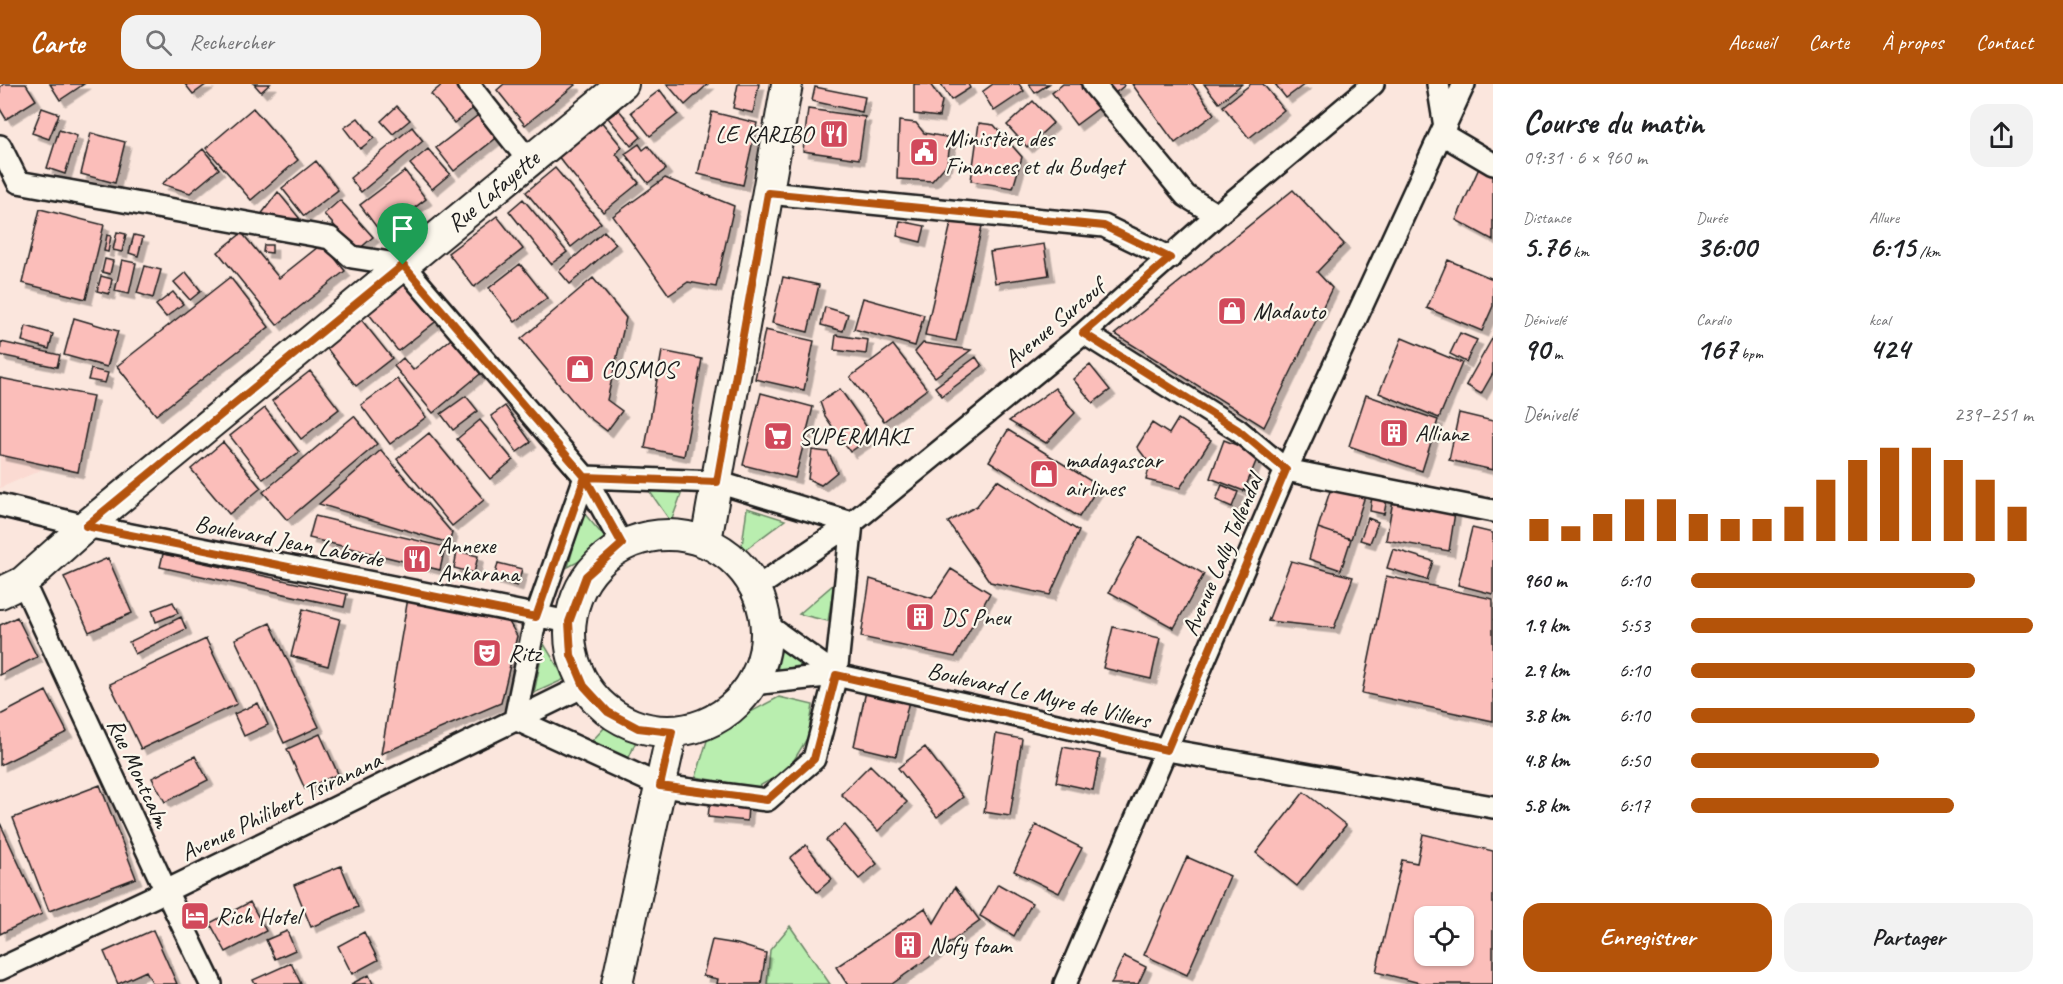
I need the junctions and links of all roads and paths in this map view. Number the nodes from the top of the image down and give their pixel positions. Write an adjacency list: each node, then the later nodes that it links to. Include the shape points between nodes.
1 (468, 84): 10 (street)
2 (623, 84): 10 (main road, Rue Lafayette)
3 (787, 84): 12 (main road)
4 (1093, 84): 13 (street, via 1186,196)
5 (1372, 84): 13 (street, Avenue Surcouf)
6 (1438, 84): 8 (street)
7 (1464, 84): 8 (street, Avenue Lally Tollendal)
8 (1443, 131): 11 (street); 17 (street, Avenue Lally Tollendal)
9 (0, 146): 15 (street, via 18,182 330,238 352,257)
10 (529, 161): 15 (main road, Rue Lafayette)
11 (1493, 164)
12 (768, 193): 14 (street, via 1104,226); 19 (main road)
13 (1217, 215): 14 (street, Avenue Surcouf)
14 (1170, 258): 16 (street, Avenue Surcouf)
15 (403, 265): 18 (street); 23 (main road, Rue Lafayette)
16 (1083, 333): 17 (street, via 1238,430); 22 (street, Avenue Surcouf)
17 (1286, 470): 21 (street); 36 (street, Avenue Lally Tollendal)
18 (585, 477): 19 (street); 25 (street); 28 (street)
19 (717, 482): 22 (street); 24 (main road)
20 (0, 505): 23 (street, Boulevard Jean Laborde)
21 (1493, 511)
22 (852, 523): 27 (street, Avenue Surcouf); 31 (street)
23 (86, 526): 26 (main road, Rue Lafayette); 28 (street, Boulevard Jean Laborde)
24 (706, 542): 25 (main road, via 664,534); 27 (main road, via 736,560)
25 (622, 544): 29 (main road, via 586,576)
26 (11, 587): 39 (street, Rue Montcalm)
27 (756, 588): 30 (main road)
28 (536, 617): 29 (street, Boulevard Jean Laborde); 34 (street)
29 (569, 622): 33 (main road, via 571,655)
30 (767, 625): 31 (street, Boulevard Le Myre de Villers); 32 (main road)
31 (836, 675): 32 (street); 36 (street, Boulevard Le Myre de Villers); 37 (street, via 814,759 767,800)
32 (753, 684): 35 (main road, via 733,709 704,726)
33 (584, 686): 34 (street, Avenue Philibert Tsiranana); 35 (main road, via 608,712 638,728)
34 (515, 719): 37 (street); 39 (street, Avenue Philibert Tsiranana)
35 (672, 732): 37 (main road)
36 (1167, 750): 38 (street, Boulevard Le Myre de Villers); 43 (street, Avenue Lally Tollendal)
37 (660, 786): 42 (main road)
38 (1493, 807)
39 (166, 891): 40 (street, Avenue Philibert Tsiranana); 41 (street, Rue Montcalm)
40 (0, 969)
41 (211, 984)
42 (617, 984)
43 (1065, 984)

